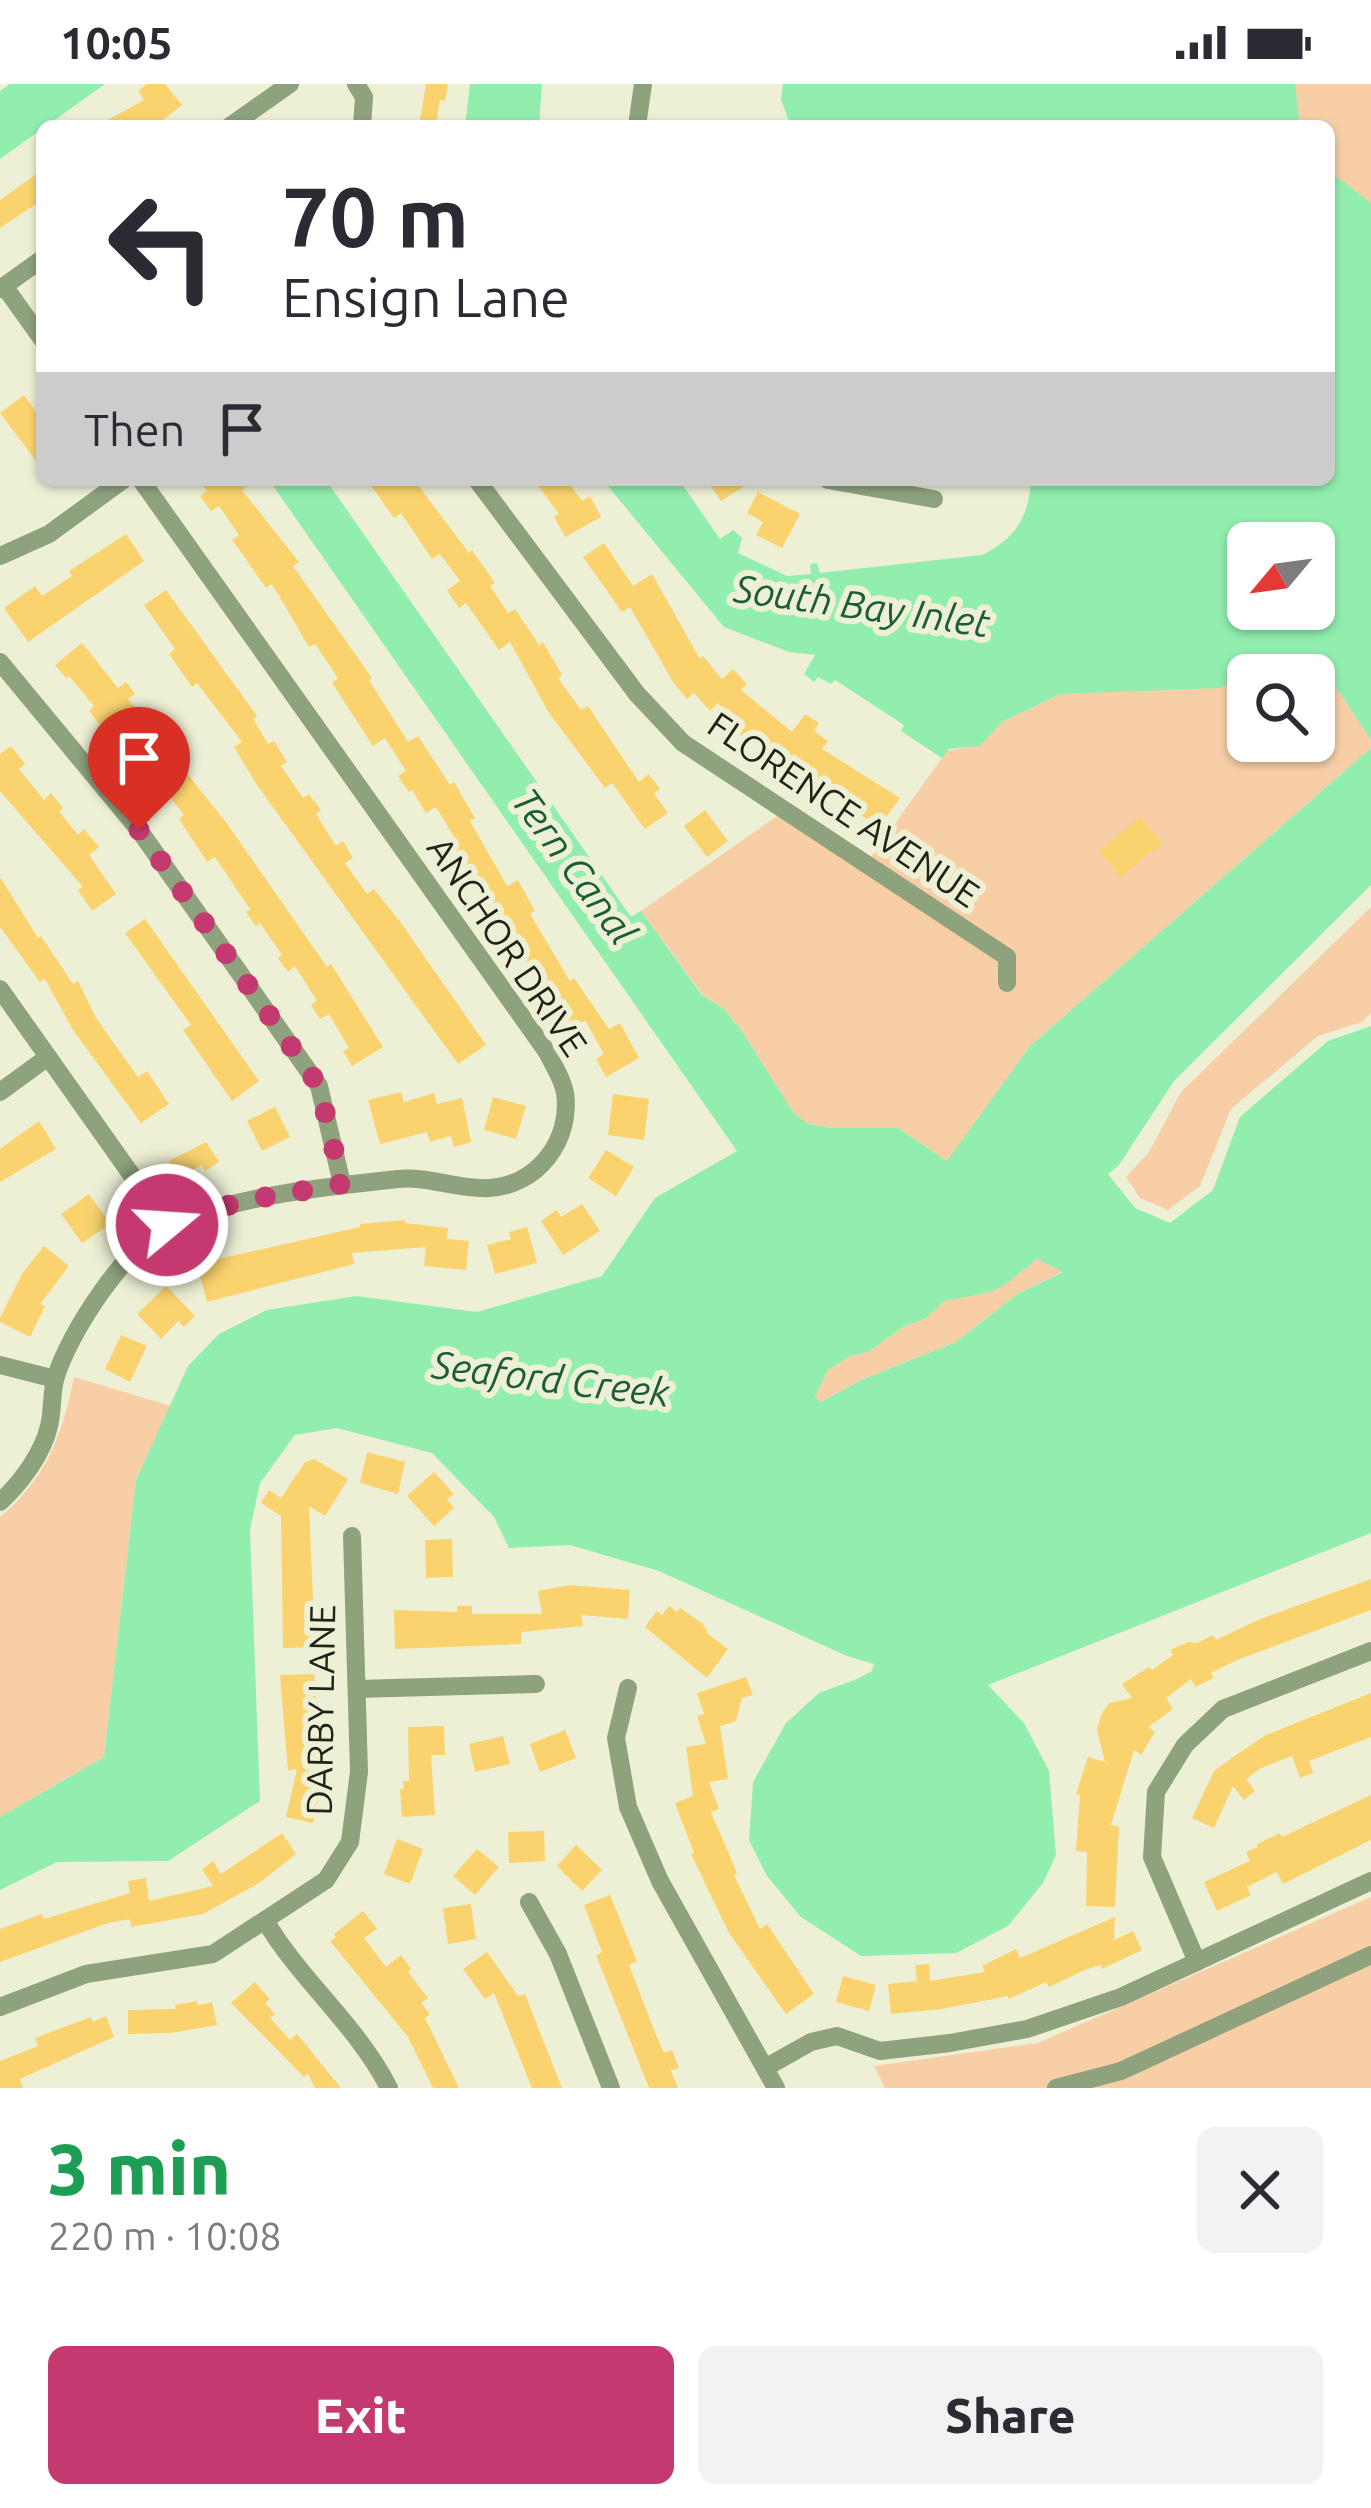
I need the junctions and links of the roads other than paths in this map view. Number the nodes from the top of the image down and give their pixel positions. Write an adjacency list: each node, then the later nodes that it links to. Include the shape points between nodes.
1 (290, 84): 4 (street)
2 (356, 84): 5 (street)
3 (643, 84): 6 (street)
4 (239, 120)
5 (362, 120)
6 (638, 120)
7 (36, 263): 8 (street)
8 (2, 287): 9 (street)
9 (36, 331)
10 (115, 486): 15 (street, via 49,534)
11 (145, 486): 21 (street, ANCHOR DRIVE, via 565,1088 558,1144 522,1181 489,1189 408,1178)
12 (481, 486): 17 (street, FLORENCE AVENUE, via 683,743 1006,957)
13 (862, 486): 14 (street)
14 (934, 499)
15 (0, 556)
16 (0, 662): 21 (street, via 139,830 319,1086)
17 (1007, 982)
18 (0, 989): 19 (street)
19 (48, 1058): 20 (street); 22 (street)
20 (0, 1092)
21 (342, 1184): 22 (street, ANCHOR DRIVE, via 242,1201)
22 (167, 1225): 24 (street, ANCHOR DRIVE, via 108,1281)
23 (0, 1365): 24 (street)
24 (56, 1379): 25 (street, ANCHOR DRIVE, via 49,1429)
25 (0, 1502)
26 (352, 1536): 30 (street, DARBY LANE)
27 (1371, 1651): 35 (street, via 1223,1709 1185,1744 1156,1792 1152,1857)
28 (536, 1684): 30 (street)
29 (628, 1688): 37 (street, via 616,1738 628,1807 660,1881)
30 (357, 1689): 33 (street, DARBY LANE, via 350,1842 326,1880)
31 (1371, 1881): 35 (street)
32 (529, 1902): 39 (street)
33 (266, 1922): 36 (street, DARBY LANE, via 213,1954 86,1974); 38 (street, via 360,2038)
34 (1371, 1955): 41 (street, via 1121,2071)
35 (1197, 1961): 37 (street, via 1027,2029 880,2050 837,2036)
36 (0, 2007)
37 (765, 2068): 40 (street)
38 (389, 2088)
39 (611, 2088)
40 (776, 2088)
41 (1056, 2088)

